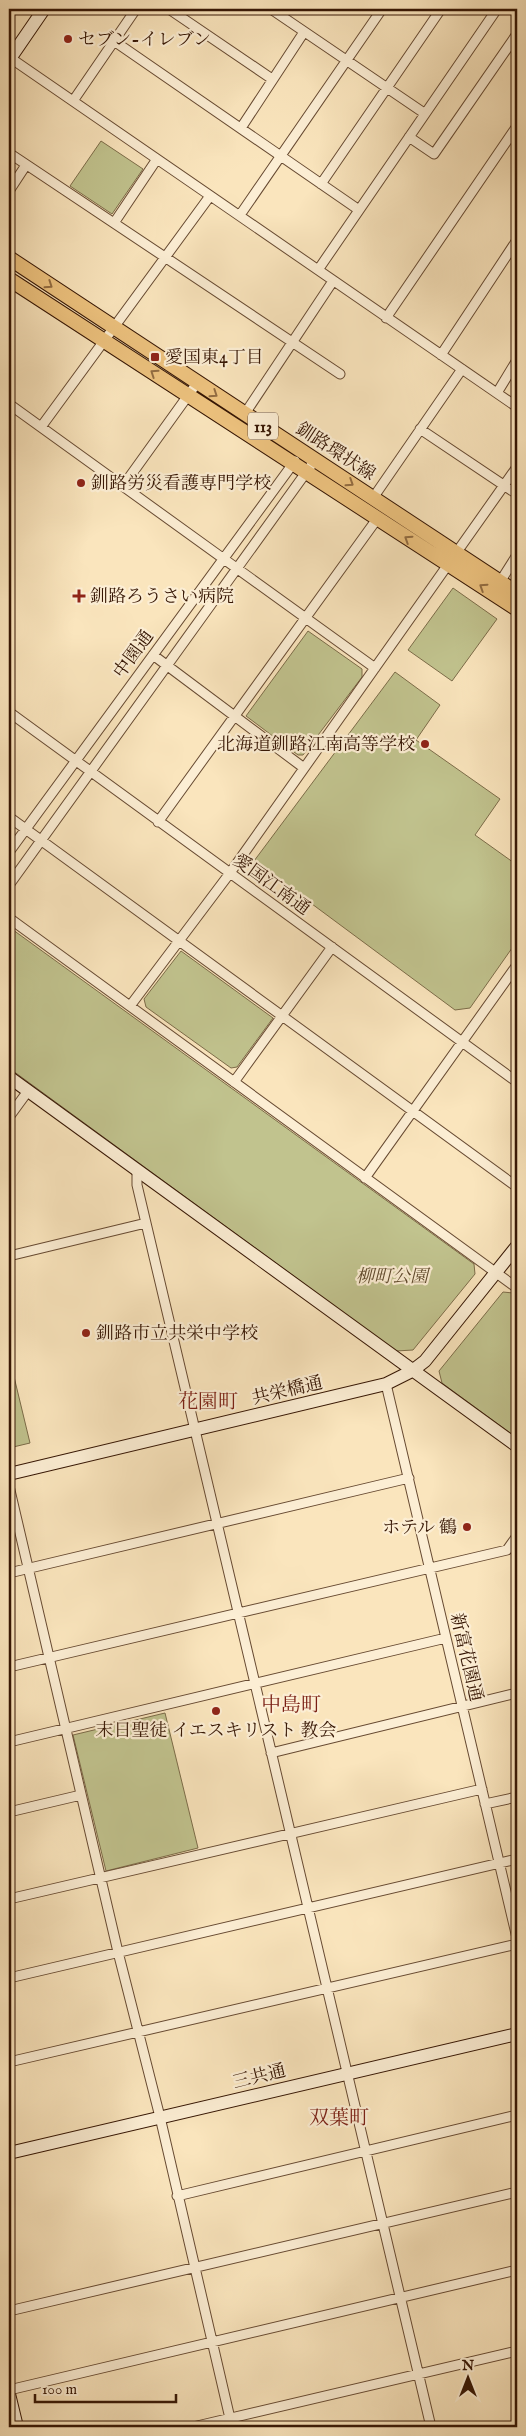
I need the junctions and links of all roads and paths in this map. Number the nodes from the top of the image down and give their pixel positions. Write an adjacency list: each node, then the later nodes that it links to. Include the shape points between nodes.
1 (44, 9): 11 (street)
2 (136, 9): 10 (street)
3 (169, 9): 13 (street)
4 (271, 9): 8 (street)
5 (382, 9): 12 (street)
6 (441, 9): 14 (street)
7 (492, 10): 16 (street)
8 (304, 32): 12 (street); 13 (street)
9 (517, 34): 19 (street, via 434,154)
10 (114, 41): 15 (street); 18 (street)
11 (9, 58): 15 (street)
12 (346, 61): 14 (street); 21 (street)
13 (272, 78): 18 (street)
14 (387, 88): 16 (street); 24 (street)
15 (73, 101): 22 (street)
16 (424, 113): 19 (street)
17 (517, 126): 36 (street)
18 (241, 128): 21 (street)
19 (409, 137): 27 (street)
20 (9, 153): 23 (street)
21 (281, 156): 24 (street); 28 (street)
22 (157, 159): 26 (street); 29 (street)
23 (26, 165): 25 (street); 29 (street)
24 (321, 184): 27 (street)
25 (9, 191)
26 (210, 196): 28 (street); 31 (street)
27 (359, 210): 33 (street)
28 (240, 215): 33 (street)
29 (114, 223): 31 (street)
30 (517, 240): 39 (street)
31 (165, 257): 37 (street); 38 (street)
32 (9, 258): 37 (main road, 釧路環状線 / 113, one-way to 37)
33 (318, 270): 35 (street)
34 (9, 279): 37 (main road, 釧路環状線 / 113)
35 (333, 281): 36 (street); 38 (street)
36 (386, 318): 39 (street)
37 (108, 333): 43 (main road, 釧路環状線 / 113); 45 (main road, 釧路環状線 / 113, one-way to 37); 49 (street)
38 (292, 342): 42 (street); 48 (street)
39 (441, 355): 41 (street)
40 (517, 360): 44 (street)
41 (462, 369): 44 (street); 50 (street)
42 (340, 374)
43 (197, 383): 45 (street); 48 (main road, 釧路環状線 / 113, one-way to 48)
44 (496, 393): 47 (street)
45 (186, 395): 53 (main road, 釧路環状線 / 113); 56 (street)
46 (9, 404): 49 (street)
47 (517, 407)
48 (244, 415): 51 (main road, 釧路環状線 / 113)
49 (41, 427): 56 (street)
50 (420, 429): 57 (street); 59 (street)
51 (301, 452): 52 (main road, 釧路環状線 / 113); 53 (street, 中園通)
52 (315, 460): 55 (street, 中園通); 59 (main road, 釧路環状線 / 113, one-way to 59)
53 (293, 463): 55 (main road, 釧路環状線 / 113); 63 (street, 中園通)
54 (517, 468): 57 (street)
55 (306, 473): 60 (main road, 釧路環状線 / 113); 65 (street, 中園通)
56 (123, 486): 63 (street)
57 (505, 486): 58 (street); 61 (street)
58 (517, 494)
59 (373, 498): 61 (main road, 釧路環状線 / 113)
60 (377, 519): 64 (main road, 釧路環状線 / 113, one-way to 60); 69 (street)
61 (457, 553): 64 (street); 66 (main road, 釧路環状線 / 113)
62 (517, 555): 66 (street)
63 (224, 558): 65 (street); 70 (street, 中園通)
64 (448, 566): 68 (main road, 釧路環状線 / 113, one-way to 64); 72 (street)
65 (238, 568): 69 (street); 71 (street, 中園通)
66 (500, 582): 67 (main road, 釧路環状線 / 113)
67 (517, 593)
68 (517, 609)
69 (307, 618): 72 (street); 74 (street)
70 (152, 655): 71 (street); 75 (street, 中園通)
71 (167, 665): 74 (street); 77 (street, 中園通)
72 (376, 668): 76 (street)
73 (9, 712): 75 (street, 愛国江南通)
74 (235, 717): 76 (street); 79 (street)
75 (75, 761): 77 (street, 愛国江南通); 80 (street, 中園通)
76 (304, 768): 83 (street)
77 (90, 772): 79 (street, 愛国江南通); 81 (street, 中園通)
78 (9, 817): 80 (street)
79 (158, 822): 83 (street, 愛国江南通)
80 (26, 829): 81 (street); 82 (street, 中園通)
81 (41, 839): 84 (street, 中園通); 86 (street)
82 (9, 852)
83 (230, 873): 86 (street); 87 (street, 愛国江南通)
84 (9, 885)
85 (9, 918): 89 (street)
86 (178, 941): 89 (street); 90 (street)
87 (332, 947): 90 (street); 91 (street, 愛国江南通)
88 (517, 966): 91 (street)
89 (130, 1006): 93 (street)
90 (282, 1016): 93 (street); 96 (street)
91 (463, 1042): 94 (street, 愛国江南通); 96 (street)
92 (9, 1077): 95 (street)
93 (234, 1082): 99 (street)
94 (517, 1082)
95 (28, 1091): 97 (street); 98 (street)
96 (413, 1110): 99 (street); 100 (street)
97 (9, 1117)
98 (137, 1171): 101 (street); 106 (street)
99 (365, 1178): 104 (street)
100 (517, 1187)
101 (146, 1223): 103 (street); 108 (street)
102 (517, 1246): 104 (street, 共栄橋通)
103 (9, 1256)
104 (496, 1273): 105 (street); 106 (street, 共栄橋通, via 425,1360)
105 (517, 1288)
106 (412, 1371): 107 (street, 共栄橋通); 109 (street)
107 (386, 1384): 108 (street, 共栄橋通); 111 (street, 新富花園通)
108 (195, 1429): 110 (street, 共栄橋通); 113 (street)
109 (517, 1446)
110 (9, 1474)
111 (409, 1478): 113 (street); 116 (street, 新富花園通)
112 (9, 1486): 115 (street)
113 (217, 1523): 115 (street); 118 (street)
114 (517, 1536): 116 (street, via 507,1550)
115 (28, 1568): 117 (street); 120 (street)
116 (429, 1568): 118 (street); 119 (street, 新富花園通)
117 (9, 1573)
118 (238, 1614): 120 (street); 122 (street)
119 (446, 1638): 122 (street); 124 (street, 新富花園通)
120 (49, 1657): 121 (street); 125 (street)
121 (9, 1667)
122 (255, 1684): 125 (street); 127 (street)
123 (517, 1693): 124 (street)
124 (462, 1706): 127 (street); 128 (street, 新富花園通)
125 (65, 1728): 126 (street); 129 (street)
126 (9, 1742)
127 (271, 1753): 133 (street)
128 (482, 1789): 131 (street, 新富花園通); 133 (street)
129 (81, 1795): 132 (street); 136 (street)
130 (517, 1796): 131 (street)
131 (485, 1804): 135 (street, 新富花園通)
132 (9, 1812)
133 (290, 1833): 136 (street); 138 (street)
134 (517, 1859): 135 (street)
135 (499, 1863): 138 (street); 139 (street, 新富花園通)
136 (100, 1878): 137 (street); 141 (street)
137 (9, 1899)
138 (309, 1908): 141 (street); 143 (street)
139 (517, 1938)
140 (517, 1944): 143 (street)
141 (118, 1952): 142 (street); 144 (street)
142 (9, 1978)
143 (327, 1988): 144 (street); 147 (street)
144 (138, 2032): 146 (street); 149 (street)
145 (517, 2034): 147 (street, 三共通)
146 (9, 2062)
147 (347, 2072): 149 (street, 三共通); 150 (street)
148 (517, 2115): 150 (street)
149 (160, 2117): 151 (street, 三共通); 153 (street)
150 (366, 2151): 153 (street); 154 (street)
151 (9, 2154)
152 (517, 2192): 154 (street)
153 (177, 2196): 155 (street)
154 (383, 2223): 155 (street); 157 (street)
155 (194, 2268): 158 (street); 159 (street)
156 (517, 2270): 157 (street)
157 (400, 2298): 159 (street); 161 (street)
158 (9, 2311)
159 (212, 2342): 162 (street); 164 (street)
160 (517, 2350): 161 (street)
161 (418, 2374): 164 (street); 167 (street)
162 (9, 2390)
163 (9, 2394): 165 (street)
164 (231, 2423): 166 (street)
165 (17, 2427)
166 (193, 2427)
167 (431, 2427)

